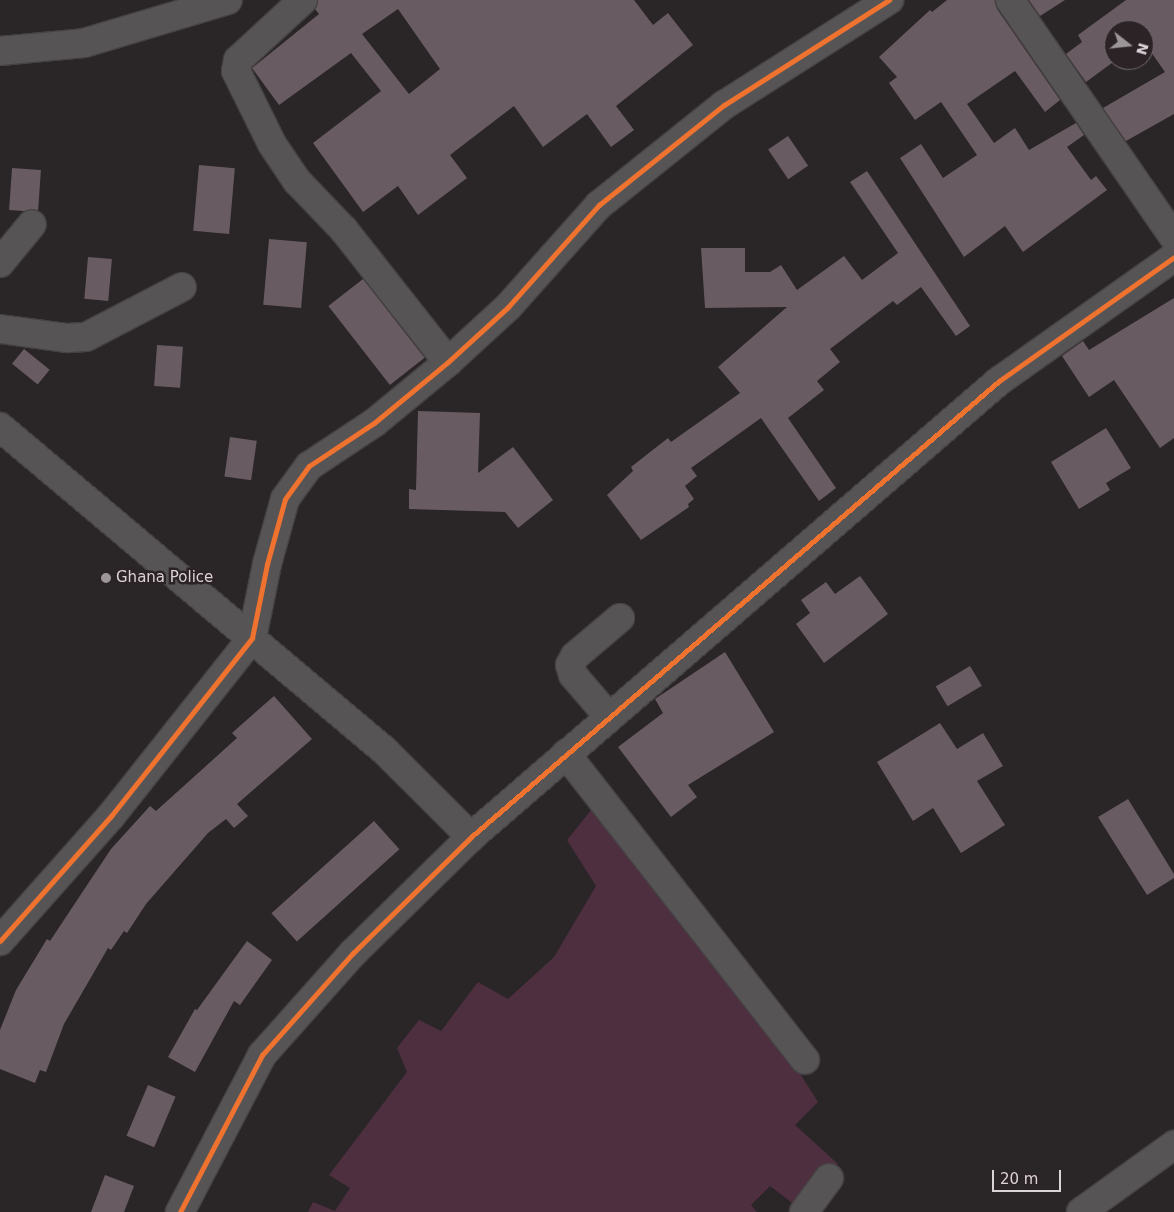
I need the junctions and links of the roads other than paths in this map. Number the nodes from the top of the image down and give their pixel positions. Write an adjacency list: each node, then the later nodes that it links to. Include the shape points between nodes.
1 (303, 0): 12 (street, via 238,60 236,71 272,144 297,181 344,230)
2 (889, 0): 12 (street, via 724,105 599,205 508,307)
3 (1010, 0): 7 (street)
4 (211, 3): 5 (street, via 84,43)
5 (0, 51)
6 (32, 224): 9 (street)
7 (1174, 238)
8 (1174, 257): 16 (street, via 1000,381)
9 (0, 263)
10 (182, 288): 11 (street, via 86,337 67,338)
11 (0, 329)
12 (448, 362): 15 (street, via 374,423 309,466 285,499 266,564)
13 (0, 428): 15 (street)
14 (620, 618): 16 (street, via 575,656 570,665 573,674)
15 (252, 638): 18 (street, via 385,751); 19 (street, via 111,816)
16 (609, 718): 17 (street)
17 (566, 754): 18 (street); 20 (street)
18 (471, 837): 23 (street, via 353,953 262,1055)
19 (0, 942)
20 (805, 1060)
21 (1174, 1145): 25 (street)
22 (829, 1178): 24 (street)
23 (180, 1212)
24 (804, 1212)
25 (1081, 1212)

